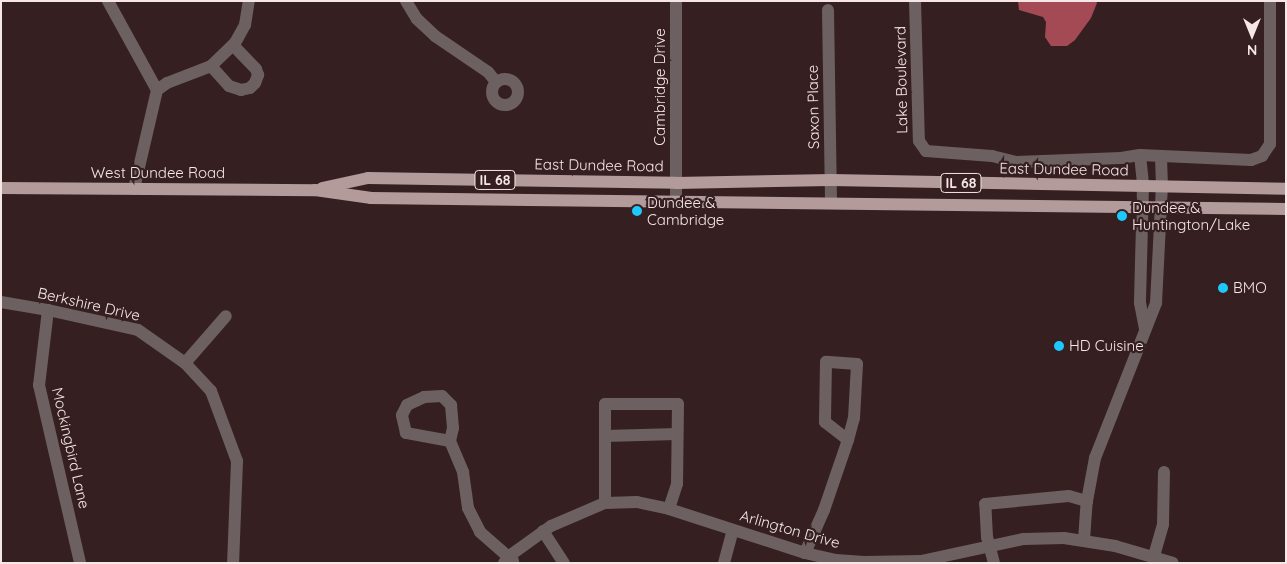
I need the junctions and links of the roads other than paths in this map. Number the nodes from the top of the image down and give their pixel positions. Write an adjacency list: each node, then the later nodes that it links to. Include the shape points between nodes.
1 (108, 1): 11 (street)
2 (249, 1): 8 (street, via 245,25)
3 (406, 1): 10 (street, via 417,19 488,72)
4 (676, 1): 15 (street, Cambridge Drive)
5 (915, 1): 12 (street, Lake Boulevard, via 919,141 926,151 992,156 1016,162)
6 (1270, 1): 13 (street, Lake Boulevard, via 1270,144 1262,156 1251,160)
7 (828, 10): 14 (street, Saxon Place)
8 (233, 45): 9 (street); 9 (street, via 256,68 258,75 250,88 241,90 229,86)
9 (211, 66): 11 (street)
10 (496, 82)
11 (157, 90): 19 (street)
12 (1140, 155): 13 (street, Lake Boulevard); 16 (street)
13 (1161, 156): 17 (street)
14 (831, 180): 15 (main road, East Dundee Road / IL 68); 16 (main road, East Dundee Road / IL 68); 23 (street, Saxon Place)
15 (676, 183): 21 (main road, East Dundee Road / IL 68, via 368,178); 22 (street, Cambridge Drive)
16 (1142, 186): 17 (main road, East Dundee Road / IL 68); 24 (street)
17 (1162, 186): 20 (main road, East Dundee Road / IL 68); 25 (street)
18 (1, 188): 19 (main road, West Dundee Road / IL 68)
19 (134, 189): 21 (main road, West Dundee Road / IL 68)
20 (1286, 189)
21 (315, 190): 22 (main road, IL 68, via 371,198)
22 (676, 202): 23 (main road, IL 68)
23 (831, 203): 24 (main road, IL 68)
24 (1141, 206): 25 (main road, IL 68); 30 (street, via 1140,303)
25 (1161, 206): 26 (main road, IL 68); 30 (street, via 1156,303)
26 (1286, 209)
27 (1, 302): 28 (street, Berkshire Drive)
28 (48, 310): 31 (street, Berkshire Drive, via 138,330); 47 (street, Mockingbird Lane, via 39,385)
29 (226, 316): 31 (street)
30 (1145, 328): 37 (street, via 1095,458)
31 (184, 363): 48 (street, Berkshire Drive, via 211,391 237,461)
32 (677, 434): 33 (street); 33 (street, via 678,404 605,404); 39 (street, via 677,484)
33 (605, 436): 38 (street)
34 (848, 440): 34 (street, via 854,418 857,364 826,362 825,422); 44 (street, via 824,510)
35 (450, 441): 35 (street, via 453,428 451,405 442,396 424,397 407,405 402,415 406,433); 46 (street, via 463,472 468,508 480,532)
36 (1164, 472): 45 (street, via 1163,524)
37 (1087, 501): 42 (street); 43 (street, via 1069,496 985,504)
38 (605, 503): 39 (street, Arlington Drive, via 637,502); 41 (street, Arlington Drive)
39 (669, 509): 40 (street, Arlington Drive)
40 (733, 530): 44 (street, Arlington Drive); 50 (street)
41 (543, 531): 46 (street, Arlington Drive); 49 (street)
42 (1084, 540): 43 (street, Arlington Drive, via 1024,539); 45 (street, Arlington Drive)
43 (990, 545): 51 (street, Arlington Drive, via 921,561); 52 (street)
44 (804, 553): 51 (street, Arlington Drive)
45 (1154, 556): 53 (street, Arlington Drive)
46 (509, 561)
47 (80, 563)
48 (233, 563)
49 (564, 563)
50 (724, 563)
51 (864, 563)
52 (994, 563)
53 (1173, 563)

